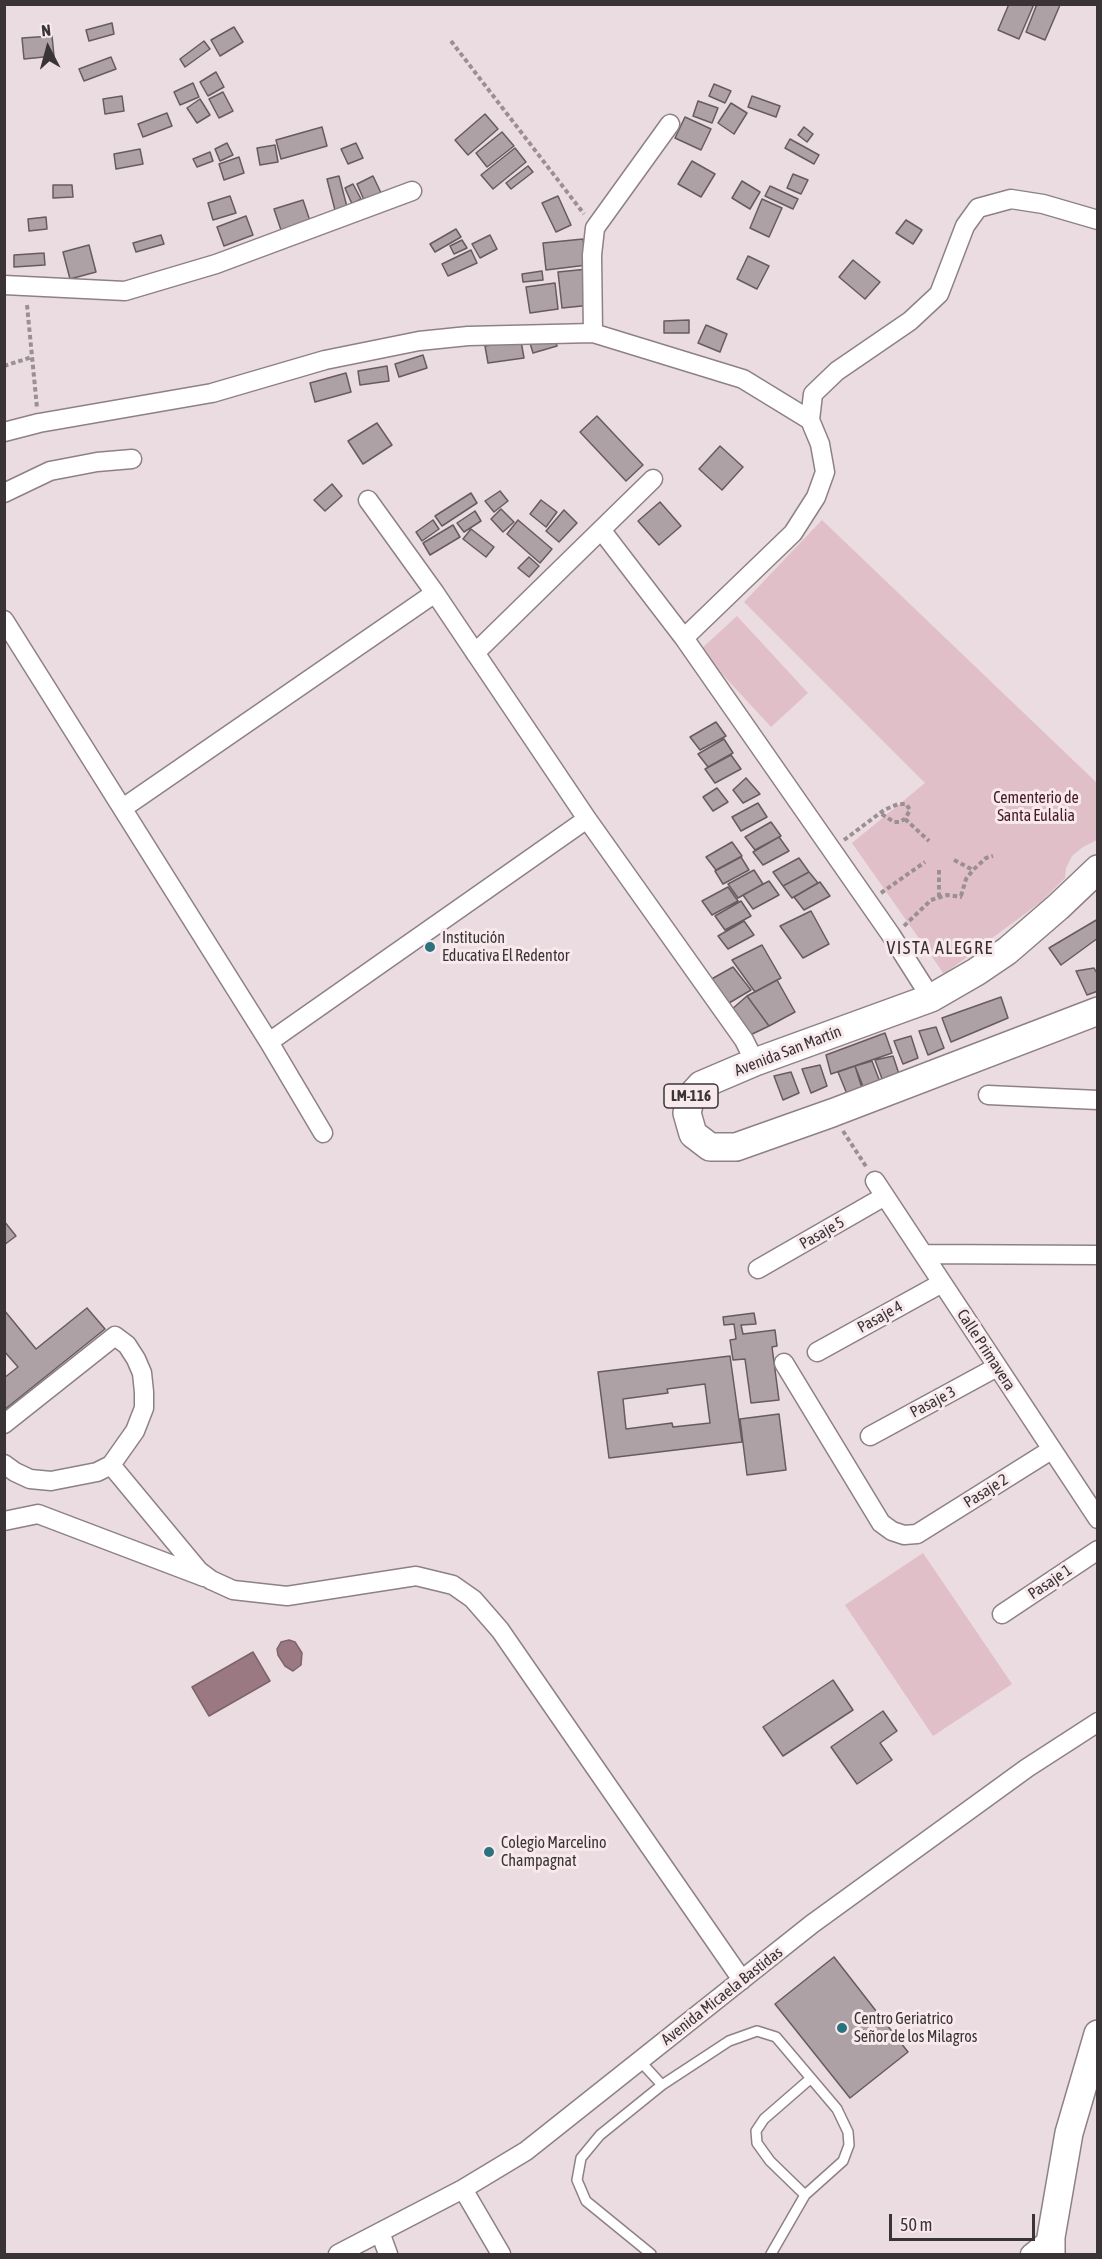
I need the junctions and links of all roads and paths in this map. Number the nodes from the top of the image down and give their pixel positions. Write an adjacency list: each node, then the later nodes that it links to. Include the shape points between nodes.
1 (451, 41): 5 (path)
2 (670, 124): 5 (street)
3 (412, 191): 7 (street, via 216,264 125,291)
4 (1098, 220): 11 (street, via 1043,204 1011,200 978,208 965,226 939,294 909,321 837,371 813,394)
5 (595, 228): 8 (street)
6 (4, 285): 7 (street)
7 (25, 286): 9 (path)
8 (593, 333): 11 (street, via 743,379); 12 (street, via 419,341 325,360 213,393)
9 (32, 357): 10 (path); 12 (path)
10 (4, 366)
11 (810, 420): 21 (street, via 825,472 816,497 793,533)
12 (39, 423): 13 (street)
13 (4, 432)
14 (132, 459): 16 (street, via 50,471)
15 (653, 479): 18 (street)
16 (4, 493)
17 (368, 500): 19 (street)
18 (602, 531): 21 (street); 22 (street)
19 (435, 593): 22 (street); 23 (street)
20 (4, 620): 23 (street)
21 (684, 638): 28 (street)
22 (475, 653): 25 (street)
23 (123, 808): 40 (street)
24 (880, 813): 26 (path, via 894,822); 26 (path, via 906,804 910,810); 28 (path)
25 (587, 819): 40 (street); 41 (street, via 744,1040)
26 (905, 819): 27 (path)
27 (929, 841)
28 (832, 850): 36 (street)
29 (993, 856): 34 (path)
30 (954, 860): 34 (path)
31 (925, 862): 36 (path)
32 (1098, 869): 38 (main road, Avenida San Martín / LM-116, via 1007,951)
33 (939, 870): 35 (path)
34 (973, 870): 35 (path, via 966,879 962,897)
35 (939, 898): 37 (path, via 923,906 911,921)
36 (868, 902): 37 (street)
37 (891, 935): 38 (street)
38 (931, 998): 41 (main road, Avenida San Martín / LM-116)
39 (1098, 1011): 44 (main road, Avenida San Martín / LM-116)
40 (269, 1042): 45 (street)
41 (755, 1062): 44 (main road, Avenida San Martín / LM-116, via 701,1085 691,1096 687,1113 693,1134 710,1147 736,1147)
42 (988, 1095): 43 (street)
43 (1098, 1100)
44 (832, 1113): 46 (path)
45 (323, 1133)
46 (875, 1181): 47 (street, Calle Primavera)
47 (885, 1196): 48 (street, Calle Primavera); 50 (street, Pasaje 5)
48 (923, 1254): 49 (street); 51 (street, Calle Primavera)
49 (1098, 1255)
50 (758, 1269)
51 (942, 1282): 52 (street, Pasaje 4); 54 (street, Calle Primavera)
52 (817, 1352)
53 (784, 1363): 57 (street, Pasaje 2, via 881,1523 904,1535 917,1534)
54 (997, 1367): 56 (street, Pasaje 3); 57 (street, Calle Primavera)
55 (4, 1424): 59 (street, via 115,1336 127,1345 142,1373 144,1408 135,1431)
56 (870, 1436)
57 (1051, 1450): 60 (street, Calle Primavera)
58 (4, 1464): 59 (street, via 30,1479 51,1481 97,1472)
59 (111, 1465): 63 (street, via 199,1571)
60 (1098, 1519)
61 (4, 1521): 63 (street, via 38,1514)
62 (1098, 1550): 64 (street, Pasaje 1)
63 (212, 1580): 66 (street, via 233,1590 287,1596 416,1576 453,1585 473,1599 500,1630)
64 (1002, 1614)
65 (1098, 1722): 66 (street, Avenida Micaela Bastidas, via 812,1924)
66 (742, 1980): 68 (street, Avenida Micaela Bastidas)
67 (1098, 2034): 74 (main road, via 1069,2133)
68 (640, 2061): 70 (lane); 71 (street, Avenida Micaela Bastidas, via 526,2151)
69 (810, 2079): 70 (lane, via 776,2037 757,2031 729,2041); 72 (lane, via 837,2109 848,2132 849,2145 843,2161); 72 (lane, via 764,2119 756,2131 757,2143 770,2161)
70 (663, 2085): 78 (lane, via 600,2135 581,2158 577,2180 586,2200)
71 (463, 2189): 73 (street, Avenida Micaela Bastidas); 77 (street)
72 (805, 2195): 79 (lane)
73 (380, 2232): 75 (street, Avenida Micaela Bastidas); 76 (street)
74 (1051, 2246): 80 (street)
75 (338, 2254)
76 (388, 2254)
77 (501, 2254)
78 (651, 2254)
79 (771, 2254)
80 (1030, 2254)

